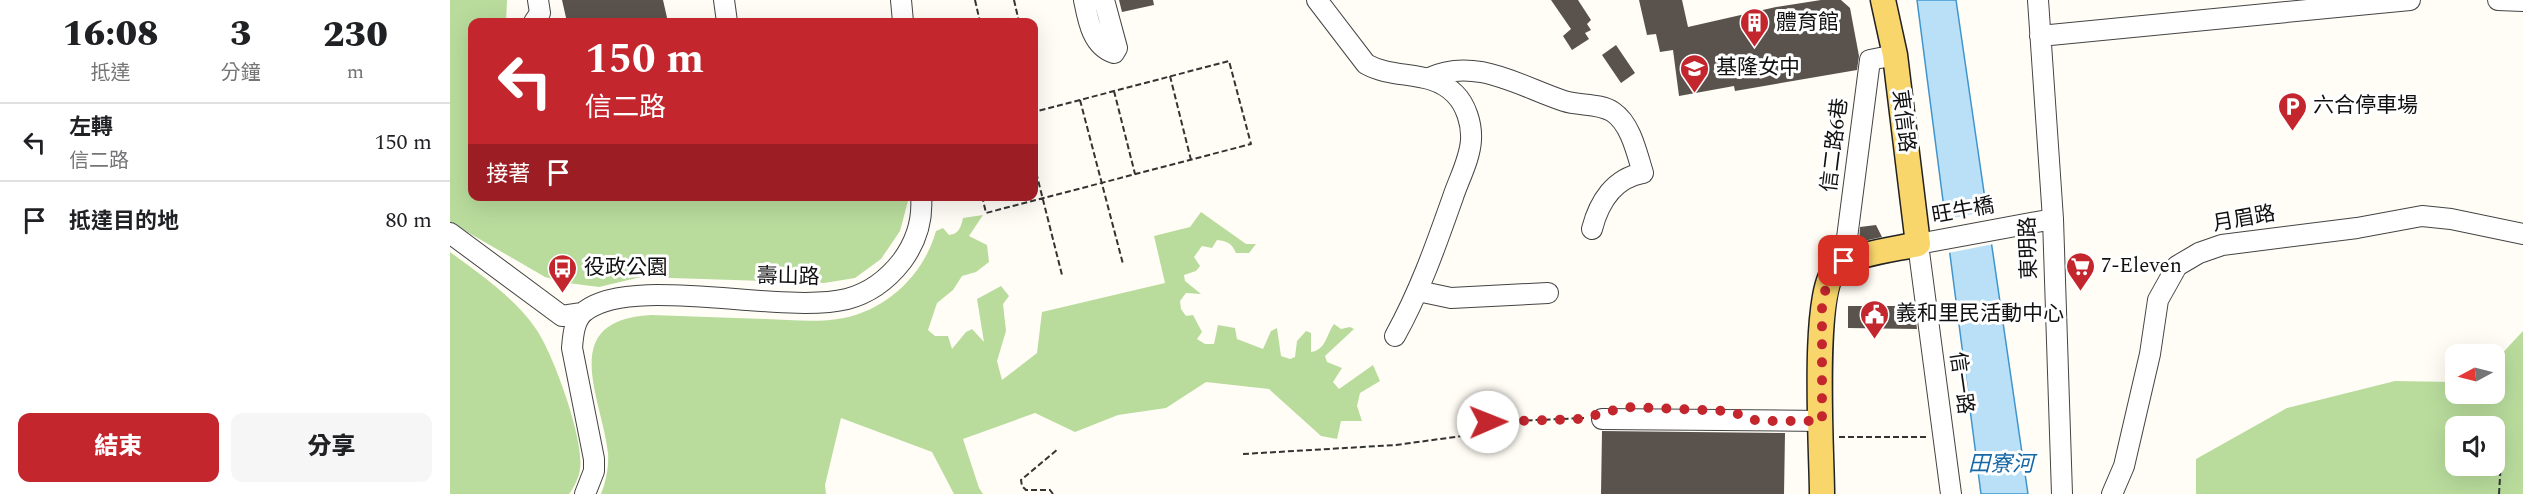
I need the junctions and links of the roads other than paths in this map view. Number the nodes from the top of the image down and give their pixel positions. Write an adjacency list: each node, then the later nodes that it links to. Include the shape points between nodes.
1 (538, 0): 12 (street)
2 (724, 0): 13 (street)
3 (901, 0): 14 (street)
4 (1084, 0): 5 (street, via 1094,35 1101,46 1114,53 1116,40)
5 (1104, 0)
6 (1317, 0): 17 (street, via 1366,64 1376,70)
7 (1883, 0): 16 (main road, 東信路)
8 (2038, 0): 15 (street, 東明路)
9 (2410, 0): 15 (street)
10 (2498, 0): 11 (street)
11 (2523, 2)
12 (537, 18)
13 (726, 18)
14 (903, 18)
15 (2040, 36): 19 (street, 東明路)
16 (1895, 55): 23 (main road, 東信路); 24 (street, 信二路6巷, via 1870,60)
17 (1429, 78): 20 (street, via 1465,70 1497,74 1563,100 1614,112 1628,130 1643,173 1630,175 1613,188 1602,202); 25 (street, via 1461,100 1468,115 1471,139)
18 (921, 201): 27 (street, 壽山路, via 919,226 906,255 881,283 856,297 804,303 637,296)
19 (2052, 219): 23 (street, 旺牛橋); 36 (street, 東明路)
20 (1592, 229)
21 (450, 233): 28 (street)
22 (2523, 234): 37 (street, 月眉路, via 2422,216 2222,245 2177,266 2158,300 2124,466)
23 (1918, 244): 24 (main road); 35 (street, 信一路)
24 (1844, 261): 32 (main road, via 1828,279 1822,304)
25 (1418, 291): 26 (street, via 1451,297); 29 (street)
26 (1548, 293)
27 (587, 310): 28 (street, 壽山路); 30 (street)
28 (562, 316): 30 (street, via 569,323)
29 (1395, 336)
30 (572, 337): 33 (street, via 574,369 594,459)
31 (1597, 418): 32 (street)
32 (1822, 429): 34 (main road)
33 (585, 494)
34 (1822, 494)
35 (1951, 494)
36 (2062, 494)
37 (2112, 494)

